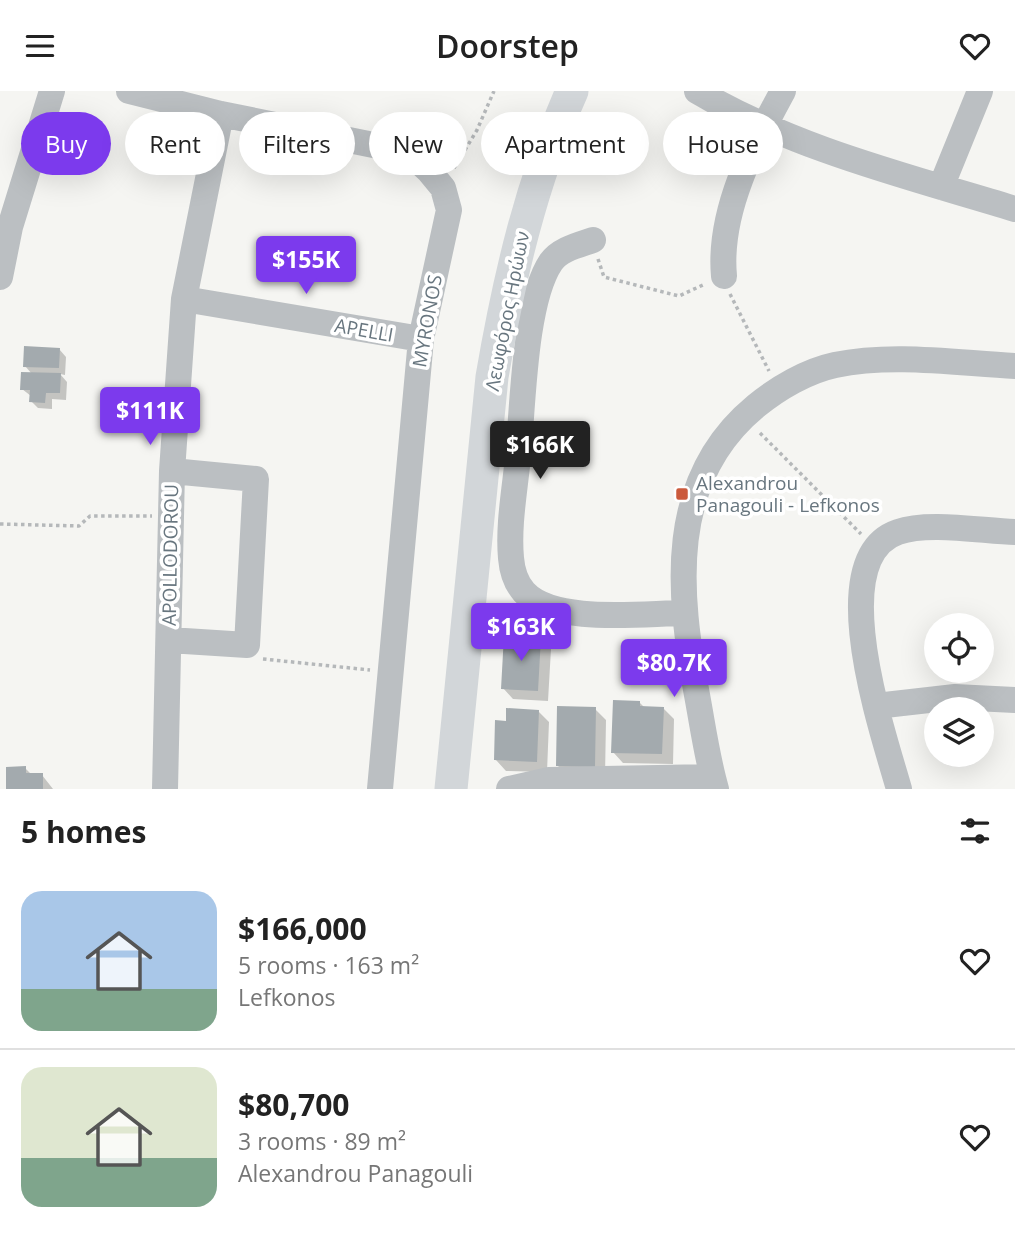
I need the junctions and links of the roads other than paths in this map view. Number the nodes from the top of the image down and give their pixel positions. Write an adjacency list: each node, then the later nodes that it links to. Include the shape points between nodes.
1 (52, 91): 18 (street, via 13,215)
2 (129, 91): 7 (street)
3 (572, 91): 31 (main road, Λεωφόρος Ηρώων, via 527,211 501,325)
4 (697, 91): 8 (street)
5 (783, 91): 9 (street)
6 (980, 91): 14 (street)
7 (213, 112)
8 (738, 112)
9 (771, 112)
10 (225, 115): 20 (street, MYRONOS, via 398,150 416,159 443,188 449,210)
11 (783, 132): 14 (street)
12 (209, 175): 19 (street, APOLLODOROU)
13 (745, 175): 17 (street, via 724,229)
14 (941, 187): 15 (street)
15 (1015, 209)
16 (593, 240): 24 (street, via 553,260 530,335 510,539 514,576 538,603 556,609 582,614)
17 (724, 276)
18 (0, 277)
19 (184, 299): 20 (street, APELLI); 22 (street, APOLLODOROU)
20 (421, 339): 30 (street, MYRONOS)
21 (1015, 366): 24 (street, via 866,359 832,366 779,390 744,416 701,476 690,510 682,577)
22 (172, 471): 25 (street, APOLLODOROU); 25 (street, via 256,479 247,645)
23 (1015, 532): 27 (street, via 916,528 897,532 875,548 861,577 860,598)
24 (685, 613): 28 (street)
25 (169, 641): 29 (street, APOLLODOROU)
26 (1015, 700): 27 (street, via 955,697)
27 (876, 706): 33 (street)
28 (714, 783): 32 (street, via 549,781)
29 (165, 789)
30 (380, 789)
31 (451, 789)
32 (509, 789)
33 (899, 789)

